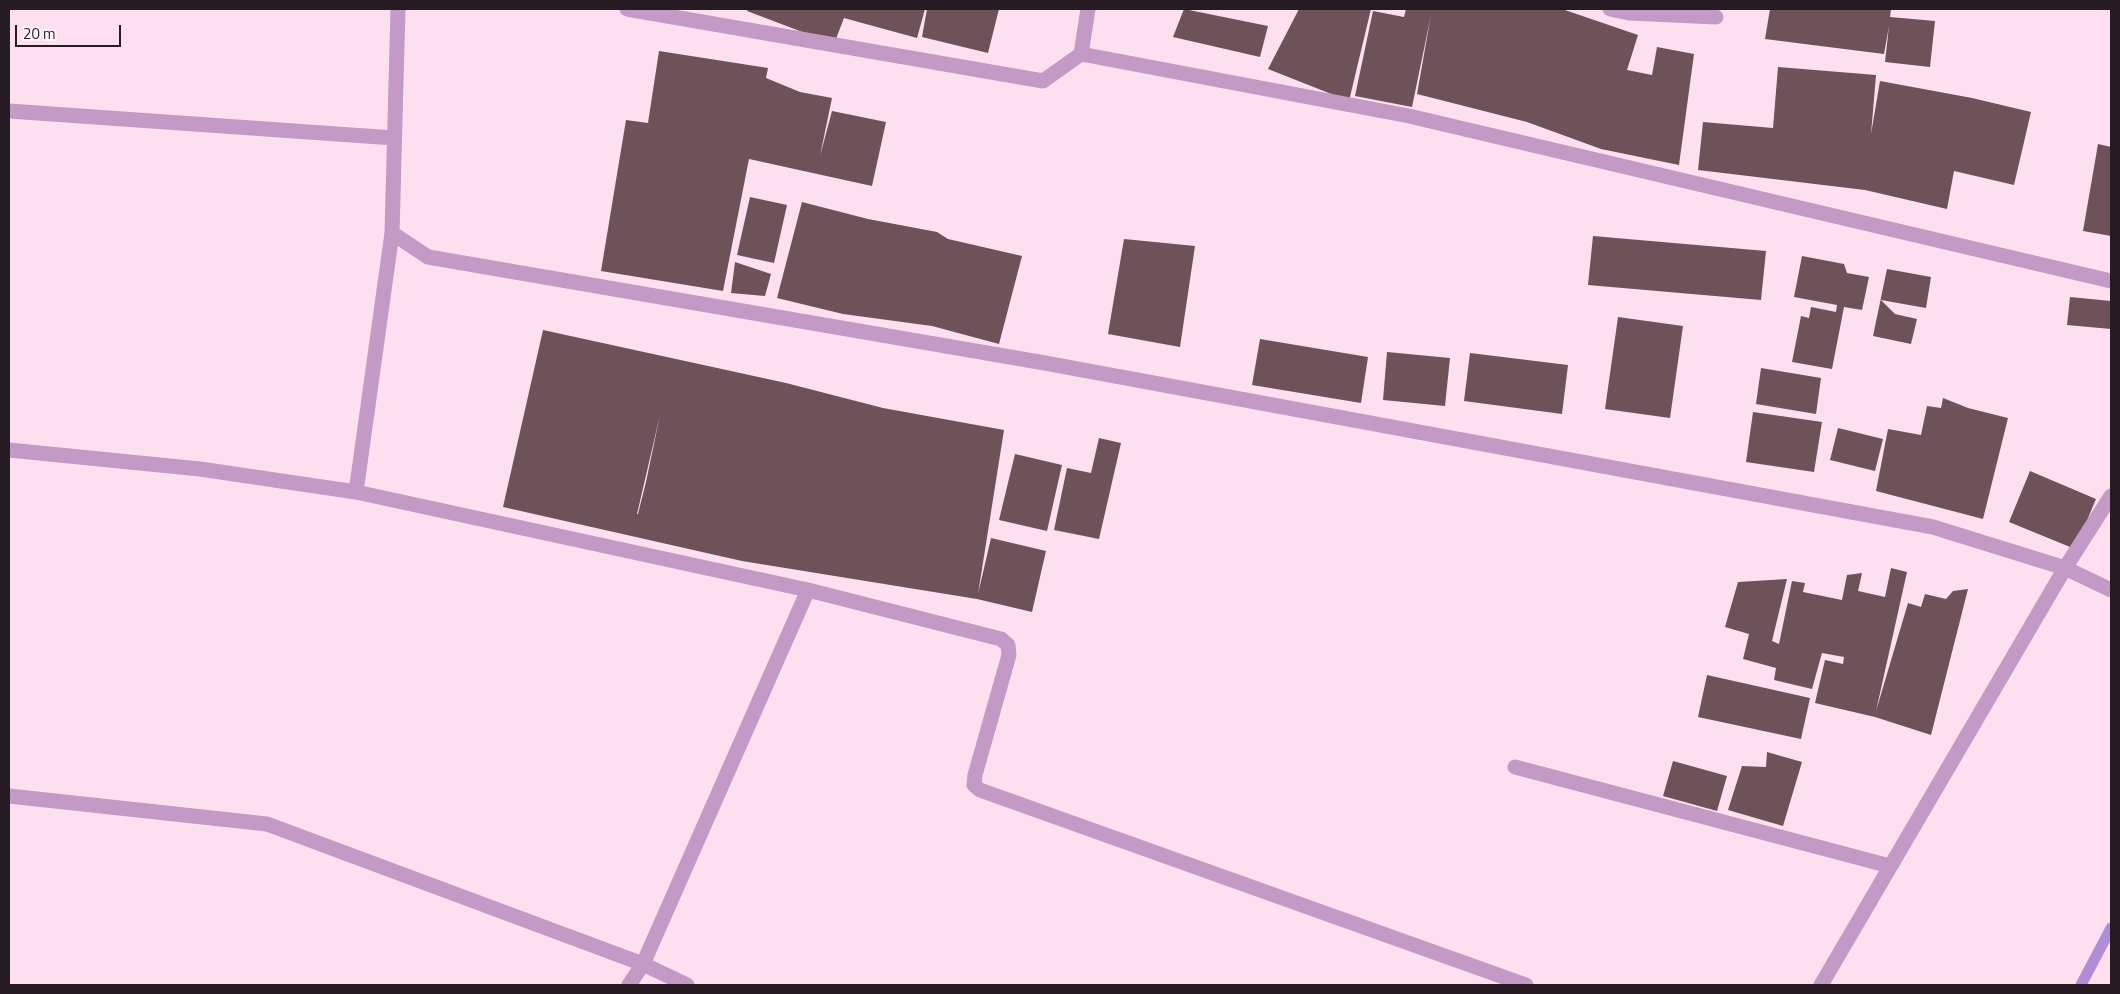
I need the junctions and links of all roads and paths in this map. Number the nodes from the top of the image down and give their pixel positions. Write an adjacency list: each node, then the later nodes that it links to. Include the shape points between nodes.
1 (398, 9): 8 (street)
2 (627, 9): 6 (street, via 1043,81)
3 (1088, 9): 6 (street)
4 (1610, 9): 5 (street, via 1629,13)
5 (1716, 17)
6 (1080, 54): 10 (street, via 1409,116)
7 (9, 111): 8 (street)
8 (394, 138): 9 (street)
9 (392, 233): 12 (street); 14 (street, via 428,257 1045,362 1933,527)
10 (2111, 281)
11 (9, 450): 12 (street, via 200,469)
12 (356, 492): 15 (street)
13 (2111, 496): 14 (street)
14 (2065, 568): 16 (street); 19 (street)
15 (808, 590): 20 (street); 23 (street, via 1001,639 1008,645 1009,655 974,785 980,790)
16 (2111, 590)
17 (1515, 768): 19 (street)
18 (9, 796): 20 (street, via 267,824)
19 (1890, 866): 24 (street)
20 (643, 964): 21 (street); 22 (street)
21 (629, 985)
22 (687, 985)
23 (1526, 985)
24 (1821, 985)

